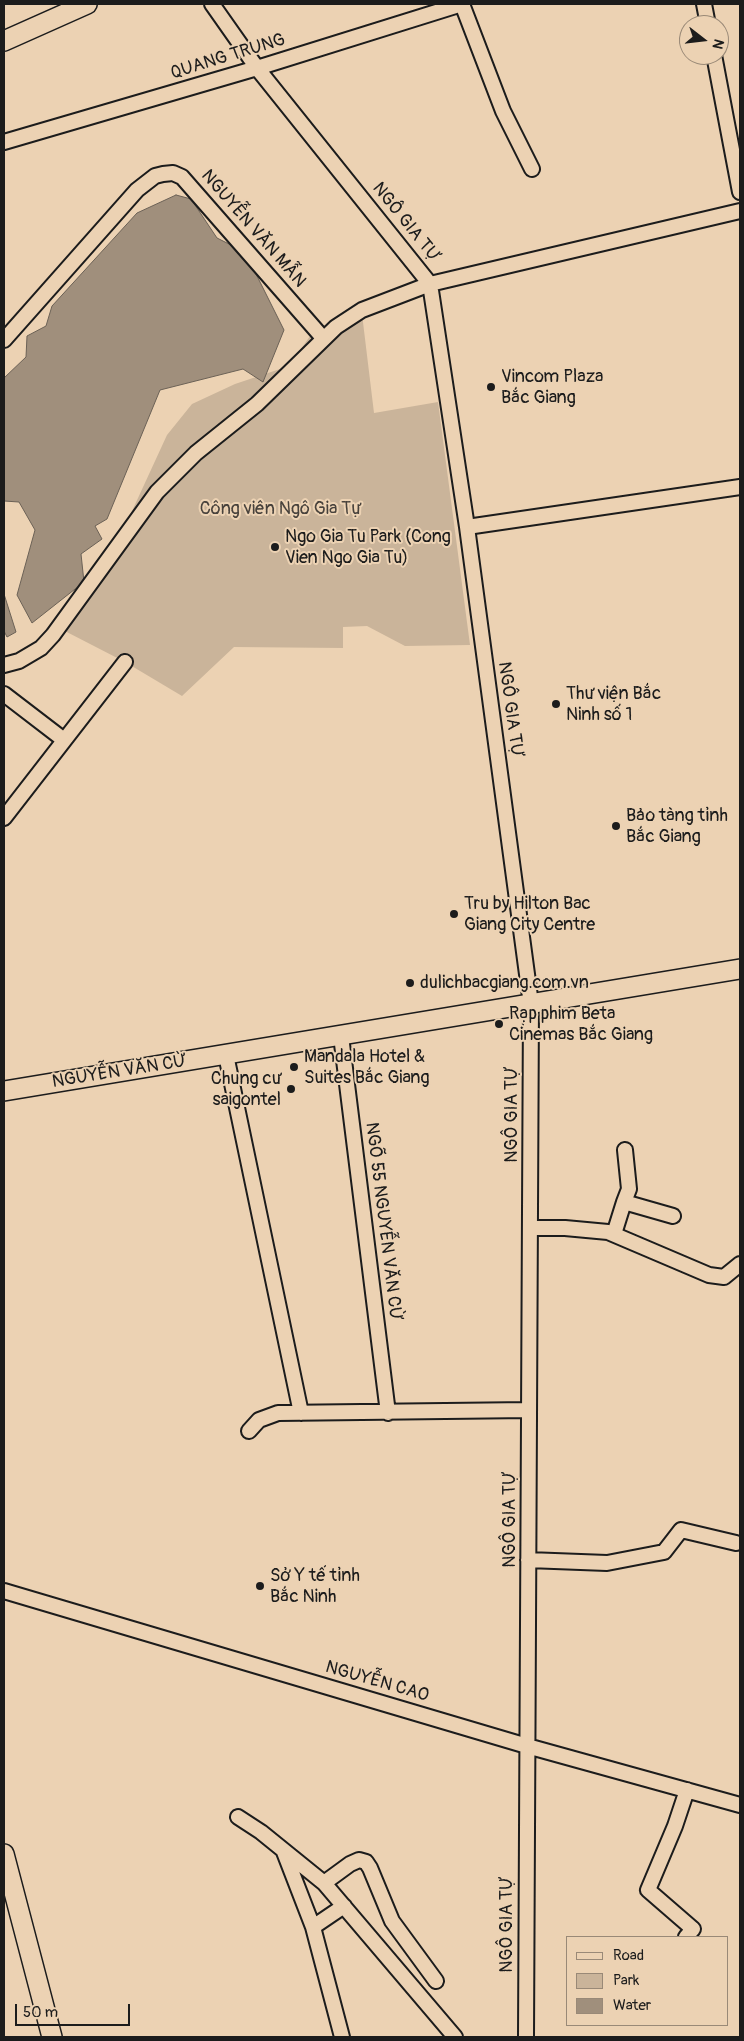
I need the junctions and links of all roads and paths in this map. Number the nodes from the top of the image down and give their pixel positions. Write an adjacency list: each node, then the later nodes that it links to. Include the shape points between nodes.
1 (86, 4): 4 (street)
2 (212, 4): 6 (street, NGÔ GIA TỰ)
3 (462, 4): 6 (street, QUANG TRUNG); 8 (street, via 502,112)
4 (4, 41)
5 (716, 65): 9 (street)
6 (257, 68): 7 (street, QUANG TRUNG); 11 (street, NGÔ GIA TỰ)
7 (4, 142)
8 (532, 169)
9 (740, 192)
10 (740, 211): 11 (street)
11 (430, 284): 12 (street, via 362,310); 15 (street, NGÔ GIA TỰ)
12 (323, 338): 13 (street, NGUYỄN VĂN MẪN, via 182,177 163,174 137,190); 17 (street, via 257,404 196,453 157,492 41,648 19,661)
13 (4, 340)
14 (740, 487): 15 (street)
15 (467, 527): 22 (street, NGÔ GIA TỰ)
16 (125, 662): 19 (street)
17 (4, 665)
18 (4, 694): 19 (street)
19 (64, 740): 20 (street)
20 (4, 818)
21 (740, 968): 22 (street, NGUYỄN VĂN CỪ)
22 (531, 1004): 23 (street, NGUYỄN VĂN CỪ); 29 (street, NGÔ GIA TỰ)
23 (341, 1036): 24 (street, NGUYỄN VĂN CỪ); 34 (street, NGÕ 55 NGUYỄN VĂN CỪ)
24 (226, 1054): 25 (street, NGUYỄN VĂN CỪ); 33 (street)
25 (4, 1091)
26 (625, 1150): 27 (street, via 629,1189)
27 (624, 1202): 28 (street); 30 (street)
28 (673, 1216)
29 (530, 1228): 30 (street); 32 (street, NGÔ GIA TỰ)
30 (614, 1234): 31 (street, via 709,1275 724,1277)
31 (740, 1264)
32 (529, 1410): 34 (street); 37 (street, NGÔ GIA TỰ)
33 (300, 1413): 34 (street); 35 (street, via 269,1416 259,1420)
34 (388, 1413)
35 (250, 1431)
36 (736, 1543): 37 (street, via 682,1530 664,1552 607,1563)
37 (528, 1560): 39 (street, NGÔ GIA TỰ)
38 (4, 1591): 39 (street, NGUYỄN CAO)
39 (527, 1746): 40 (street, NGUYỄN CAO); 53 (street, NGÔ GIA TỰ)
40 (687, 1790): 41 (street, NGUYỄN CAO); 48 (street, via 648,1890 693,1929)
41 (740, 1805)
42 (238, 1817): 43 (street, via 262,1832)
43 (284, 1852): 45 (street); 47 (street)
44 (4, 1854): 50 (street)
45 (324, 1882): 46 (street); 49 (street, via 350,1864 359,1860 366,1862 392,1921)
46 (344, 1906): 47 (street); 52 (street)
47 (313, 1928): 51 (street)
48 (687, 1936)
49 (436, 1981)
50 (52, 2037)
51 (342, 2037)
52 (456, 2037)
53 (526, 2037)

